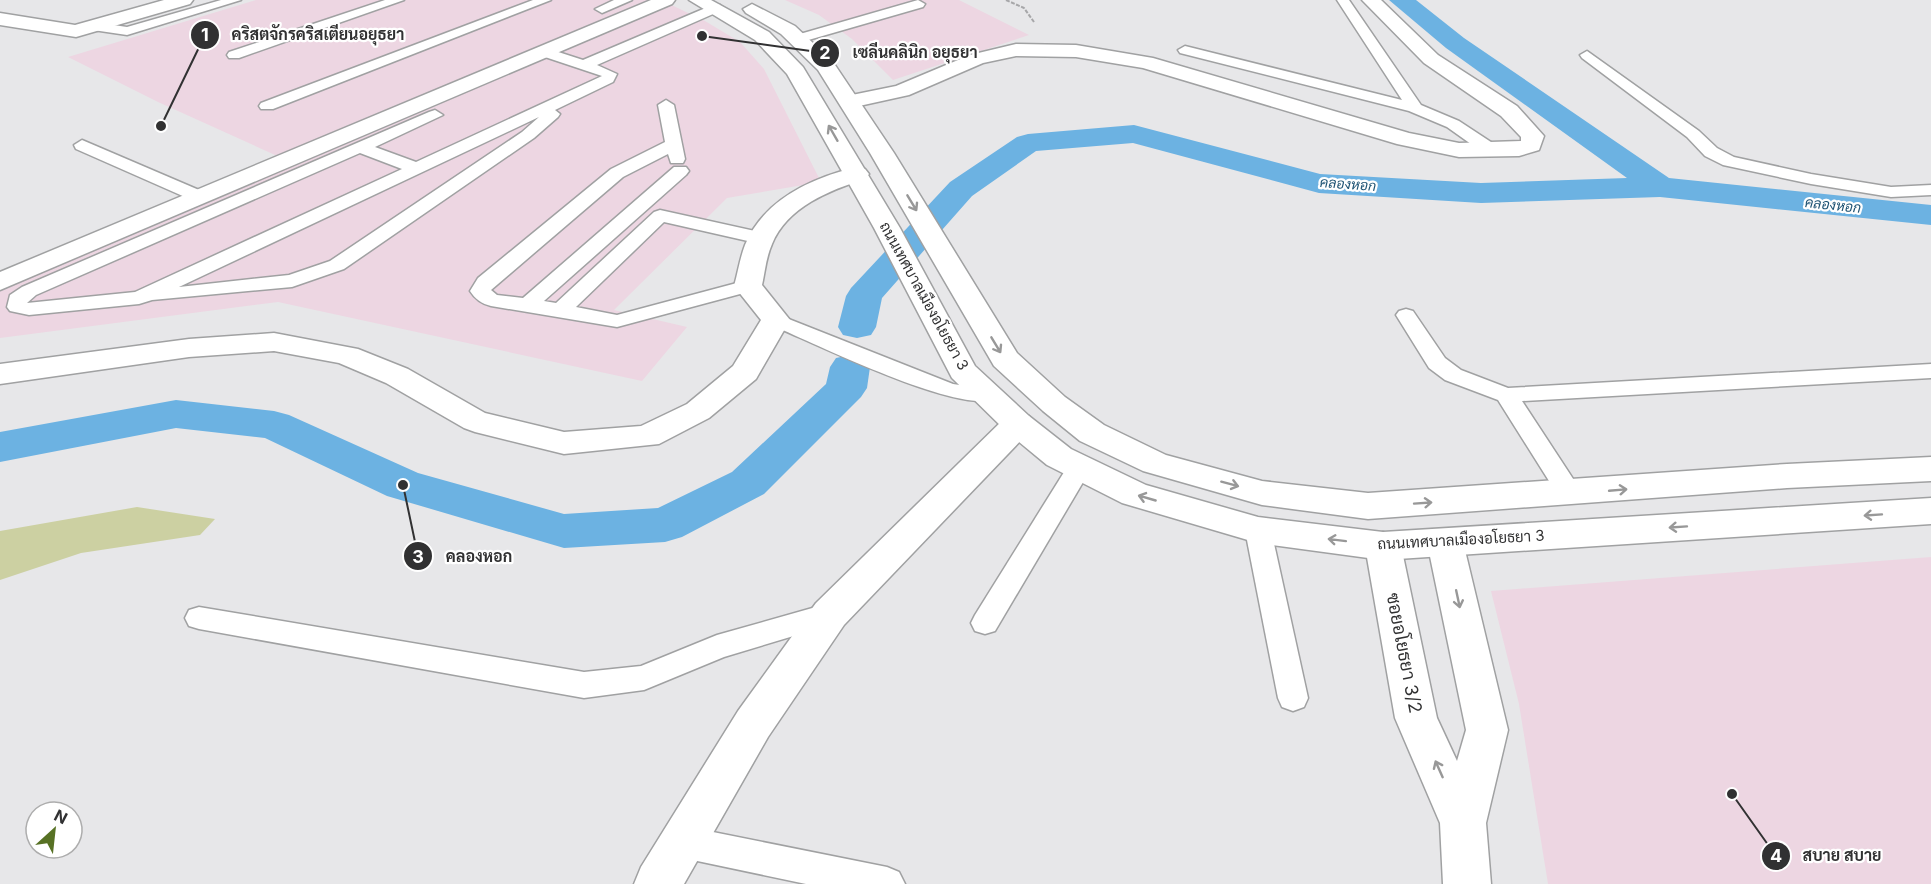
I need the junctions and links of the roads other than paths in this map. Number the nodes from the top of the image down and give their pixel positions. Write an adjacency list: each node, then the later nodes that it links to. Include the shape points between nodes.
1 (183, 0): 15 (street)
2 (235, 0): 15 (lane, via 127,31)
3 (398, 0): 19 (lane)
4 (545, 0): 25 (lane)
5 (627, 0): 13 (lane)
6 (666, 0): 18 (street)
7 (734, 0): 16 (street, via 789,30)
8 (1343, 0): 26 (lane)
9 (1371, 0): 31 (street, via 1431,59 1509,111 1533,136 1531,145)
10 (706, 4): 21 (lane); 34 (street, ถนนเทศบาลเมืองอโยธยา 3, one-way to 10, via 796,71 762,36)
11 (918, 4): 16 (lane)
12 (6, 9): 15 (street)
13 (602, 9)
14 (0, 19): 15 (street, via 76,31)
15 (101, 24)
16 (798, 39): 23 (street, via 826,66)
17 (1185, 50): 26 (lane)
18 (544, 52): 21 (lane); 36 (street)
19 (234, 55)
20 (1587, 56): 35 (lane, via 1693,134 1711,152 1729,161 1891,192)
21 (584, 65): 22 (lane, via 610,74 608,79)
22 (577, 93): 32 (lane); 41 (lane, via 528,135 337,265 292,281)
23 (850, 102): 31 (street, via 902,91 977,59 1016,50 1076,51 1146,62 1405,139 1459,150); 54 (street, one-way to 54, via 1005,359 1092,432 1155,463 1262,492 1368,506)
24 (666, 105): 28 (lane)
25 (267, 106)
26 (1415, 108): 31 (lane, via 1453,124)
27 (435, 115): 30 (lane)
28 (674, 144): 33 (lane); 42 (lane, via 617,173 485,282 480,291 491,300)
29 (82, 145): 36 (lane)
30 (361, 148): 32 (lane); 41 (lane, via 29,291 17,299 17,307)
31 (1491, 150)
32 (417, 168): 41 (lane)
33 (680, 171): 37 (lane, via 679,183); 42 (lane)
34 (860, 179): 38 (street, via 806,192 781,211); 48 (street, ถนนเทศบาลเมืองอโยธยา 3, via 963,371)
35 (1931, 190)
36 (200, 197): 39 (street)
37 (660, 216): 38 (lane); 43 (lane)
38 (761, 238): 40 (street)
39 (0, 282)
40 (748, 286): 43 (lane, via 617,321); 45 (street)
41 (139, 298)
42 (528, 305): 43 (lane)
43 (561, 310)
44 (1406, 315): 49 (lane, via 1437,363 1453,375)
45 (776, 320): 47 (street, via 745,372 699,411 647,436 564,443 475,422 397,376 347,355 274,342 189,348); 48 (lane, via 949,391)
46 (1931, 371): 49 (lane)
47 (0, 374)
48 (985, 395): 50 (street, ถนนเทศบาลเมืองอโยธยา 3)
49 (1506, 395): 54 (lane)
50 (1018, 424): 51 (street, ถนนเทศบาลเมืองอโยธยา 3, via 1059,457); 60 (street)
51 (1080, 467): 57 (street, ถนนเทศบาลเมืองอโยธยา 3, one-way to 51, via 1134,494); 62 (lane)
52 (1931, 469): 53 (street)
53 (1786, 476): 54 (street, one-way to 53); 56 (street)
54 (1570, 494)
55 (1931, 511): 56 (street, ถนนเทศบาลเมืองอโยธยา 3, one-way to 56)
56 (1830, 518): 58 (street, ถนนเทศบาลเมืองอโยธยา 3, one-way to 58)
57 (1258, 530): 59 (street, ถนนเทศบาลเมืองอโยธยา 3, one-way to 57); 63 (lane)
58 (1445, 542): 59 (street, ถนนเทศบาลเมืองอโยธยา 3); 64 (street, ซอยอโยธยา 3/2, one-way to 64, via 1487,730)
59 (1383, 546): 64 (street, ซอยอโยธยา 3/2, one-way to 59, via 1416,718)
60 (830, 614): 61 (lane, via 717,647 644,678 584,685); 65 (street, via 753,724)
61 (199, 618)
62 (985, 623)
63 (1293, 698)
64 (1463, 823): 68 (street, ซอยอโยธยา 3/2)
65 (683, 843): 66 (street); 67 (lane)
66 (658, 884)
67 (887, 884)
68 (1467, 884)

